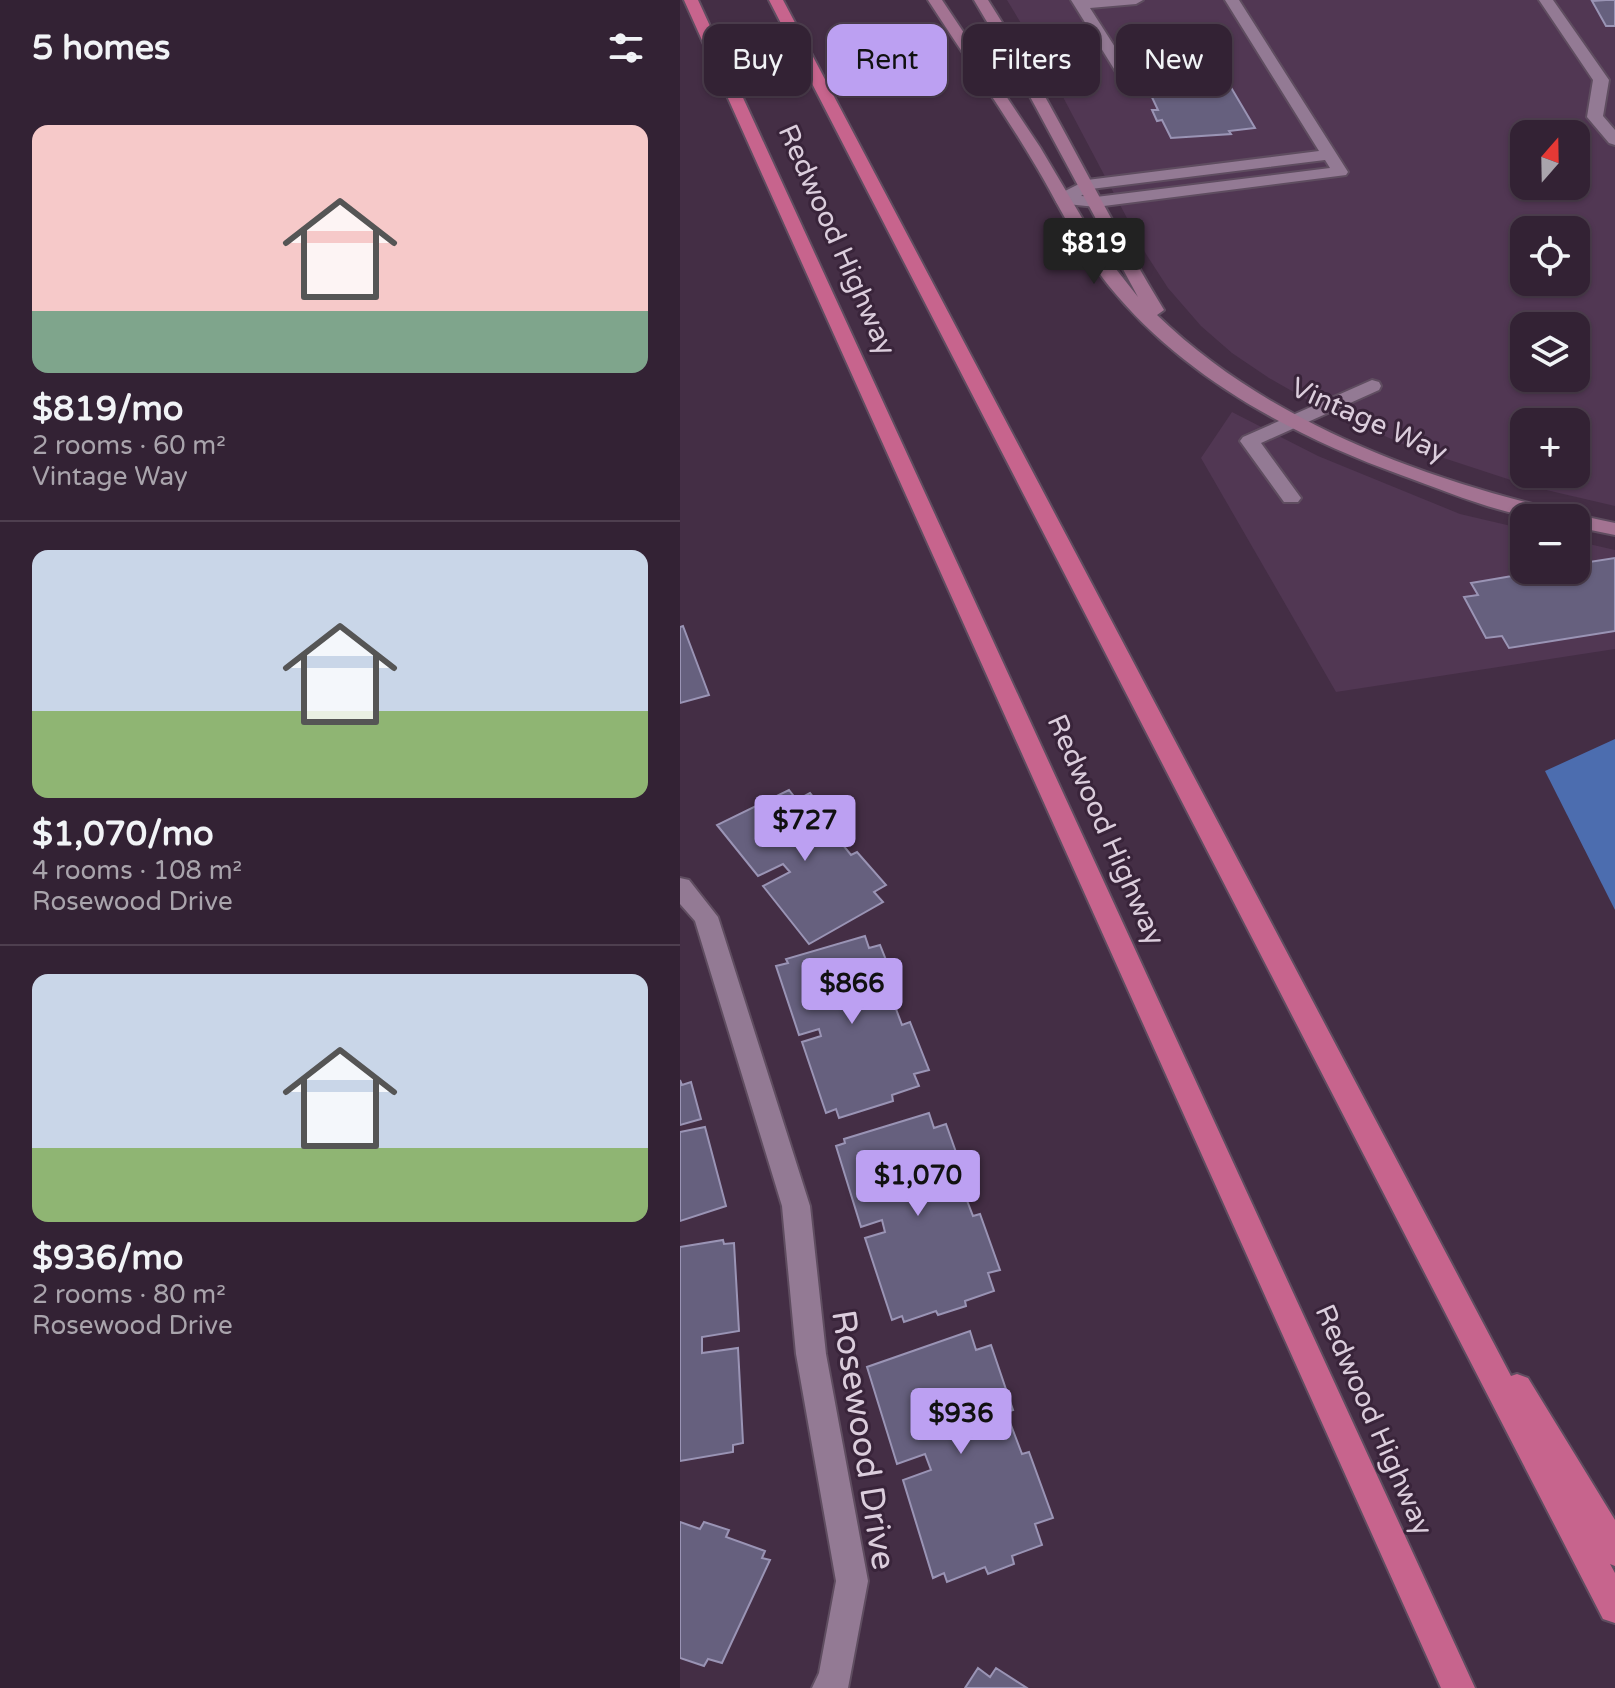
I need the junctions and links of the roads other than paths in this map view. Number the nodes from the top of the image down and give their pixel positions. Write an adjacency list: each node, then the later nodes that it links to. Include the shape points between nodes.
1 (691, 0): 27 (highway, Redwood Highway)
2 (776, 0): 23 (highway, Redwood Highway)
3 (935, 0): 13 (street, Vintage Way)
4 (981, 0): 12 (street, Vintage Way)
5 (1136, 0): 8 (street)
6 (1232, 0): 11 (street)
7 (1546, 0): 10 (street, via 1601,80 1595,117)
8 (1079, 2): 9 (street)
9 (1116, 61)
10 (1615, 140)
11 (1329, 155): 12 (street); 14 (street, via 1340,172)
12 (1087, 185): 13 (street); 14 (street, Vintage Way)
13 (1063, 199): 14 (street); 15 (street, Vintage Way, via 1124,293)
14 (1096, 202): 15 (street, Vintage Way)
15 (1170, 336): 17 (street, Vintage Way)
16 (1372, 386): 17 (street)
17 (1295, 421): 18 (street, via 1250,441); 19 (street, Vintage Way, via 1389,464)
18 (1291, 498)
19 (1514, 504)
20 (1590, 524): 21 (street)
21 (1615, 529)
22 (680, 887): 26 (street, Rosewood Drive, via 706,917 796,1206 811,1354 852,1581)
23 (1389, 1173): 24 (highway); 25 (highway, Redwood Highway)
24 (1615, 1550)
25 (1615, 1607)
26 (829, 1688)
27 (1458, 1688)

